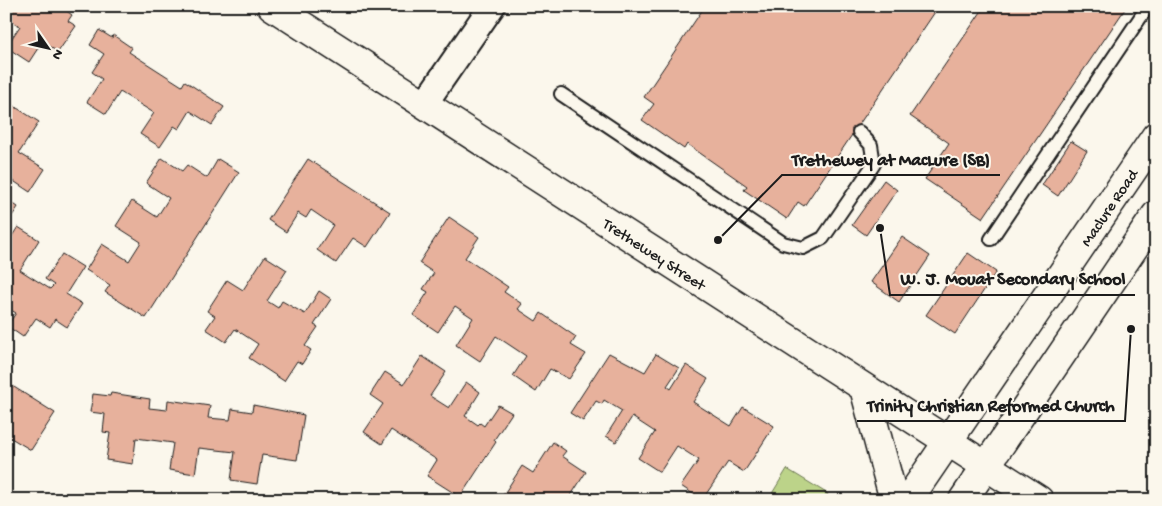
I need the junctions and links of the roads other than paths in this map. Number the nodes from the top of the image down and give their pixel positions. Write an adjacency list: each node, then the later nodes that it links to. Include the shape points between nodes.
1 (272, 6): 5 (main road, Trethewey Street)
2 (492, 6): 5 (street)
3 (1148, 6): 9 (lane)
4 (561, 94): 6 (lane, via 784,243 804,248 823,238 874,164 871,145)
5 (425, 103): 10 (main road, Trethewey Street)
6 (859, 132)
7 (1156, 136): 11 (main road, Maclure Road)
8 (1156, 215): 12 (main road)
9 (991, 239)
10 (864, 388): 11 (main road, Trethewey Street); 13 (main road)
11 (948, 441): 12 (main road, Trethewey Street); 14 (main road, Maclure Road)
12 (986, 466): 15 (main road); 16 (main road, Trethewey Street)
13 (894, 500)
14 (908, 500)
15 (963, 500)
16 (1039, 500)

